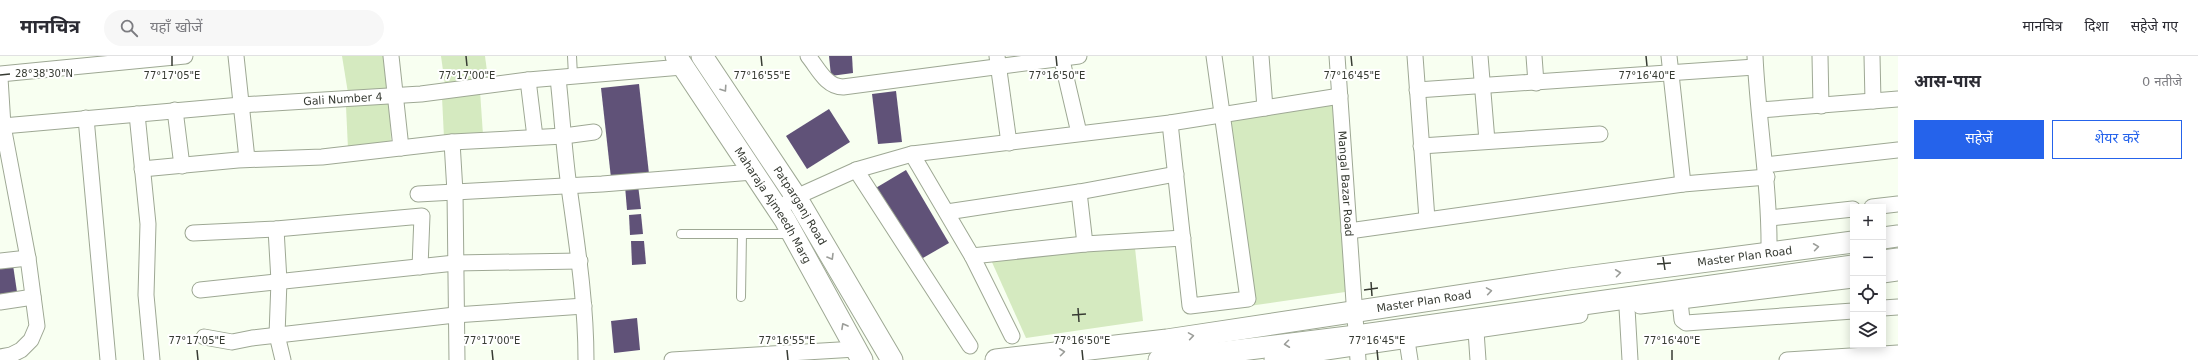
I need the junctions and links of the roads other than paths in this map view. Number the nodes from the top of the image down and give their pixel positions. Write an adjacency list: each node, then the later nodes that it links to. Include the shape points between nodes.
1 (185, 56): 22 (street)
2 (236, 56): 33 (street)
3 (391, 56): 29 (street)
4 (572, 56): 23 (lane)
5 (702, 56): 67 (main road, Patparganj Road, one-way to 67)
6 (808, 56): 20 (street, via 835,87)
7 (1079, 56): 17 (street)
8 (1214, 56): 39 (street)
9 (1261, 56): 35 (street)
10 (1337, 56): 30 (street, Mangal Bazar Road)
11 (1415, 56): 28 (street)
12 (1480, 56): 27 (street)
13 (1534, 56): 26 (street)
14 (1669, 56): 21 (street)
15 (1820, 56): 34 (street)
16 (1872, 56): 32 (street)
17 (1061, 57): 20 (street); 44 (street)
18 (1755, 61): 21 (street); 37 (street)
19 (679, 62): 23 (street, Gali Number 4); 60 (main road, Maharaja Ajmeedh Marg)
20 (998, 62): 50 (street)
21 (1670, 73): 26 (street); 62 (street)
22 (0, 74)
23 (566, 77): 25 (street, Gali Number 4); 46 (street)
24 (0, 78): 42 (street)
25 (528, 80): 29 (street, Gali Number 4); 47 (street)
26 (1536, 83): 27 (street)
27 (1482, 86): 28 (street); 49 (street)
28 (1417, 90): 51 (street)
29 (396, 95): 33 (street, Gali Number 4); 52 (street)
30 (1340, 96): 35 (street); 76 (street, Mangal Bazar Road)
31 (1898, 99): 32 (street)
32 (1873, 101): 34 (street)
33 (241, 105): 36 (street, Gali Number 4); 55 (street)
34 (1821, 106): 37 (street)
35 (1265, 108): 39 (street)
36 (175, 110): 38 (street, Gali Number 4); 56 (street)
37 (1760, 110): 59 (street)
38 (137, 114): 40 (street, Gali Number 4); 57 (street)
39 (1222, 114): 41 (street); 82 (street, via 1248,299 1190,306)
40 (86, 118): 42 (street, Gali Number 4); 122 (street)
41 (1170, 122): 44 (street); 61 (street)
42 (3, 126): 88 (street)
43 (594, 132): 46 (street)
44 (1079, 133): 50 (street)
45 (1600, 134): 49 (street)
46 (564, 136): 47 (street); 63 (street)
47 (535, 137): 48 (street)
48 (452, 142): 52 (street); 64 (street)
49 (1487, 142): 51 (street)
50 (1009, 143): 54 (street)
51 (1421, 146): 74 (street)
52 (401, 148): 55 (street, via 322,157)
53 (1898, 150): 59 (street)
54 (912, 154): 58 (street); 72 (street)
55 (247, 159): 56 (street)
56 (182, 166): 57 (street)
57 (142, 169): 123 (street, via 148,224 146,295)
58 (856, 170): 67 (street); 117 (street)
59 (1766, 171): 62 (street); 73 (street)
60 (753, 172): 63 (street); 70 (main road, Maharaja Ajmeedh Marg)
61 (1176, 174): 65 (street); 82 (street)
62 (1683, 184): 74 (street)
63 (569, 185): 64 (street); 92 (street)
64 (456, 192): 66 (street); 93 (street)
65 (1079, 192): 72 (street); 85 (street)
66 (418, 194)
67 (796, 197): 70 (street); 128 (main road, Patparganj Road, one-way to 128)
68 (1898, 204): 69 (street)
69 (1886, 205)
70 (778, 209): 80 (main road, Maharaja Ajmeedh Marg)
71 (1850, 209): 73 (street)
72 (947, 212): 87 (street)
73 (1770, 218): 86 (street)
74 (1427, 219): 76 (street)
75 (276, 229): 77 (street); 94 (street, via 422,216); 99 (street)
76 (1349, 231): 110 (street, Mangal Bazar Road)
77 (193, 233)
78 (681, 234): 79 (lane)
79 (742, 234): 80 (lane); 103 (lane)
80 (793, 234): 120 (main road, Maharaja Ajmeedh Marg, one-way to 80)
81 (1898, 236): 83 (main road)
82 (1183, 238): 85 (street)
83 (1886, 238)
84 (1850, 242): 86 (main road, Master Plan Road, one-way to 84)
85 (1085, 244): 87 (street)
86 (1769, 253): 110 (main road, Master Plan Road, one-way to 86, via 1570,279)
87 (972, 256): 114 (street)
88 (28, 258): 90 (street); 102 (street)
89 (1898, 259): 91 (main road)
90 (0, 261)
91 (1886, 261)
92 (580, 262): 93 (street); 105 (street)
93 (455, 263): 94 (street); 111 (street)
94 (420, 267): 99 (street)
95 (1850, 267): 101 (main road)
96 (1898, 273): 97 (street)
97 (1886, 275)
98 (1850, 280): 101 (street)
99 (279, 281): 100 (street); 113 (street)
100 (200, 290)
101 (1679, 296): 107 (street); 109 (street, via 1682,320 1686,323); 118 (main road)
102 (33, 297): 104 (street); 121 (street, via 37,326 30,340 21,350)
103 (741, 297)
104 (0, 302)
105 (584, 306): 111 (street); 126 (street)
106 (1898, 307): 108 (street)
107 (1627, 308): 112 (street); 134 (street)
108 (1886, 308)
109 (1850, 311)
110 (1354, 312): 118 (street, Mangal Bazar Road); 129 (main road, Master Plan Road, one-way to 110, via 1167,340)
111 (455, 316): 113 (street); 125 (street)
112 (1476, 331): 116 (street); 133 (street)
113 (277, 335): 115 (street, via 232,342); 124 (street)
114 (1012, 336)
115 (204, 337)
116 (1407, 341): 118 (street); 132 (street)
117 (970, 346)
118 (1357, 348): 130 (main road, one-way to 130); 131 (street)
119 (1898, 352): 135 (street)
120 (859, 355): 127 (street)
121 (0, 357)
122 (108, 360)
123 (152, 360)
124 (283, 360)
125 (457, 360)
126 (586, 360)
127 (672, 360)
128 (892, 360)
129 (996, 360)
130 (1159, 360)
131 (1272, 360)
132 (1410, 360)
133 (1478, 360)
134 (1630, 360)
135 (1787, 360)

